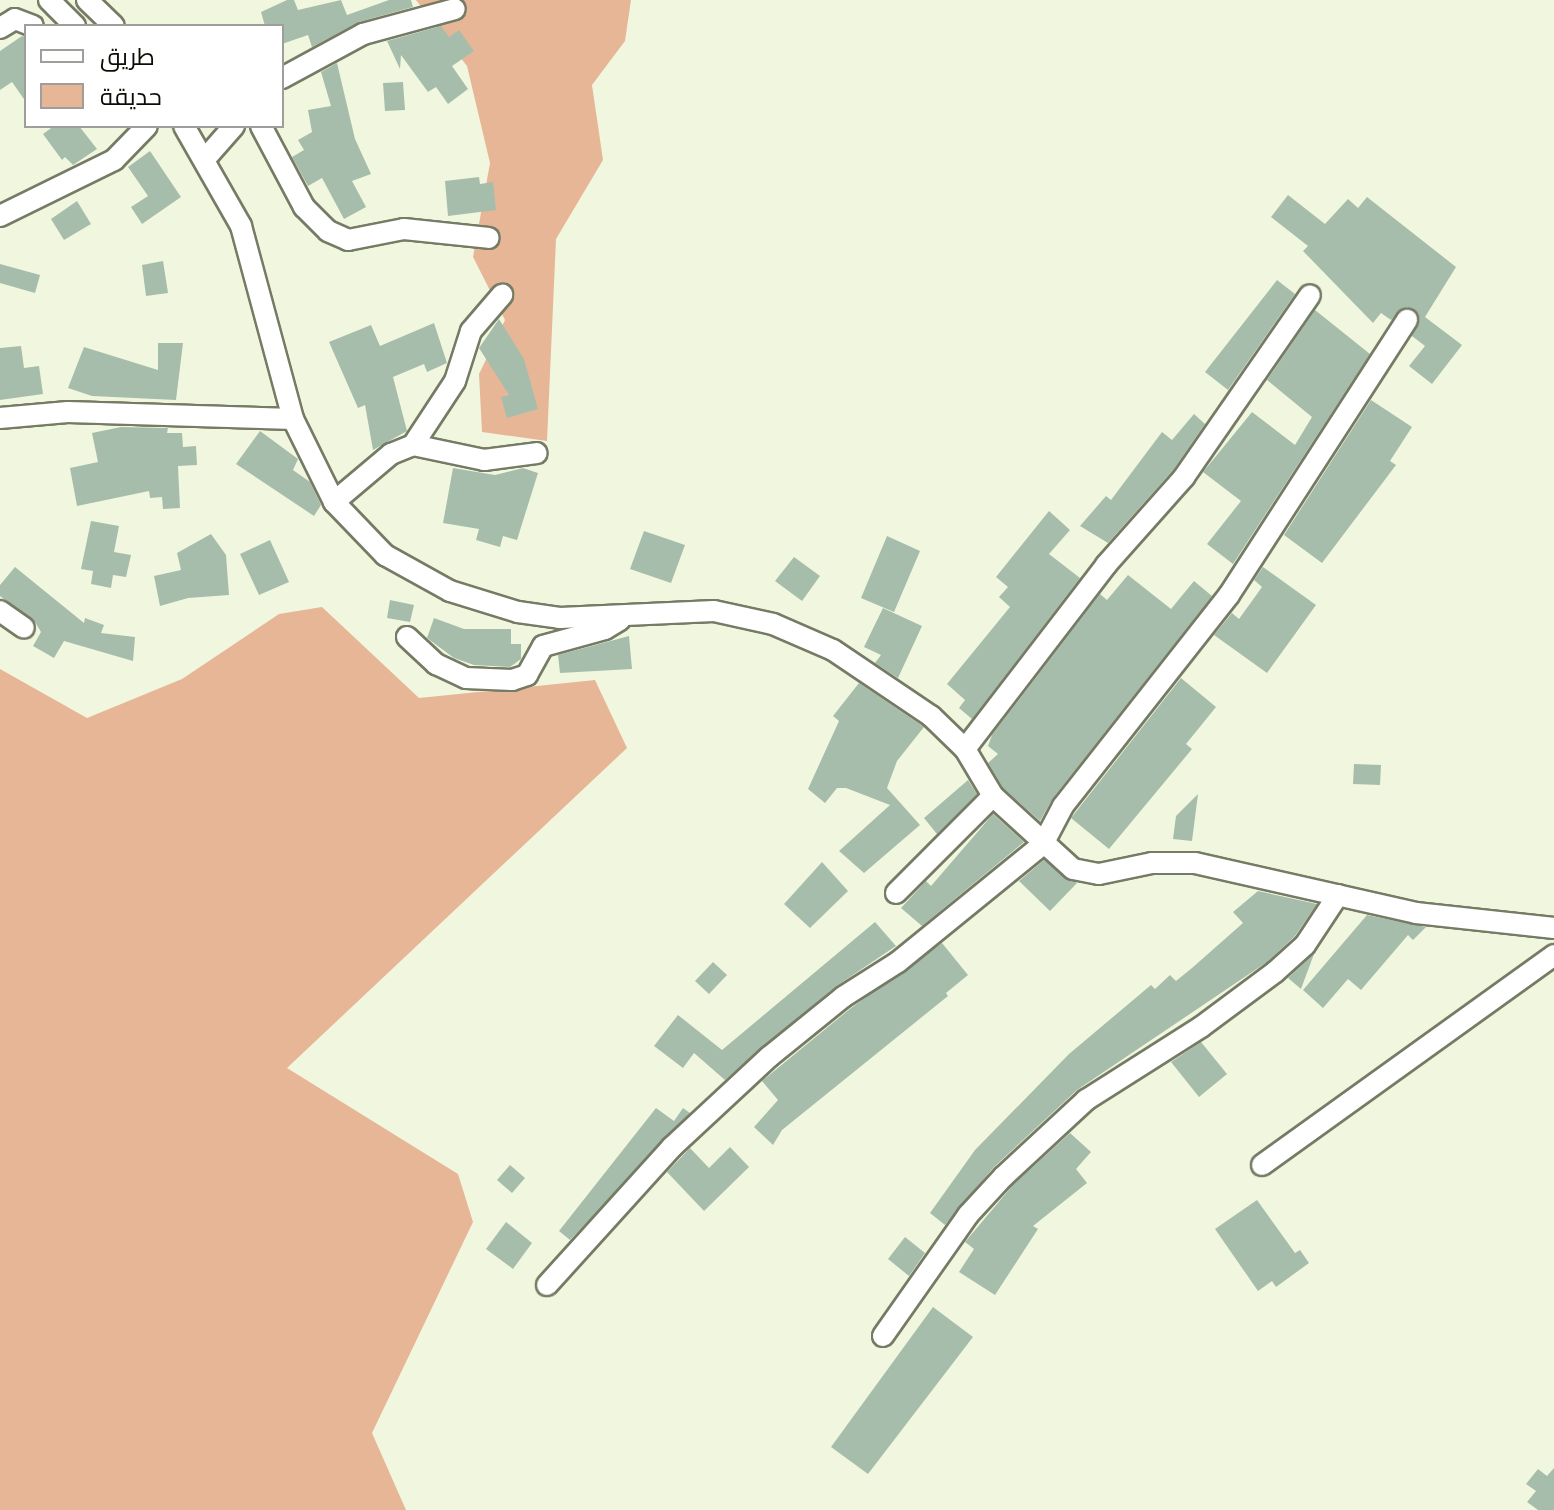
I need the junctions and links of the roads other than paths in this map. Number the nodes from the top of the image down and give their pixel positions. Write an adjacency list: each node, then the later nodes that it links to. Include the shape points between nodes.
1 (49, 0): 5 (street)
2 (87, 0): 6 (street)
3 (455, 9): 8 (street, via 363,34)
4 (28, 24): 7 (street, via 15,19)
5 (73, 24)
6 (112, 24)
7 (0, 28)
8 (284, 77)
9 (145, 128): 14 (street, via 114,160)
10 (185, 128): 13 (street)
11 (232, 128): 13 (street)
12 (262, 128): 15 (street, via 304,207 328,231 348,240 404,229)
13 (205, 159): 20 (street, via 241,226)
14 (0, 216)
15 (489, 238)
16 (502, 295): 21 (street, via 471,331 455,381 433,407)
17 (1310, 295): 28 (street, via 1184,477 1106,565)
18 (1407, 320): 30 (street, via 1229,595 1063,806)
19 (0, 418): 20 (street, via 68,412)
20 (293, 419): 23 (street)
21 (413, 445): 22 (street, via 484,460); 23 (street, via 391,454)
22 (537, 453)
23 (334, 502): 25 (street, via 385,555 450,591 560,618)
24 (0, 611): 26 (street)
25 (622, 616): 27 (street, via 605,629 543,646 527,675 512,680 466,678 436,664); 28 (street, via 714,611 773,624 833,650 931,716)
26 (24, 628)
27 (407, 637)
28 (965, 749): 29 (street)
29 (993, 796): 30 (street); 31 (street)
30 (1043, 844): 32 (street, via 1073,869 1099,874 1152,863 1195,863); 36 (street, via 898,962 843,997 769,1057 672,1147)
31 (896, 893)
32 (1338, 895): 33 (street, via 1416,913); 37 (street, via 1305,945 1275,972 1201,1027 1086,1100 1004,1176 968,1215)
33 (1554, 928)
34 (1554, 955): 35 (street)
35 (1262, 1165)
36 (547, 1285)
37 (883, 1336)

